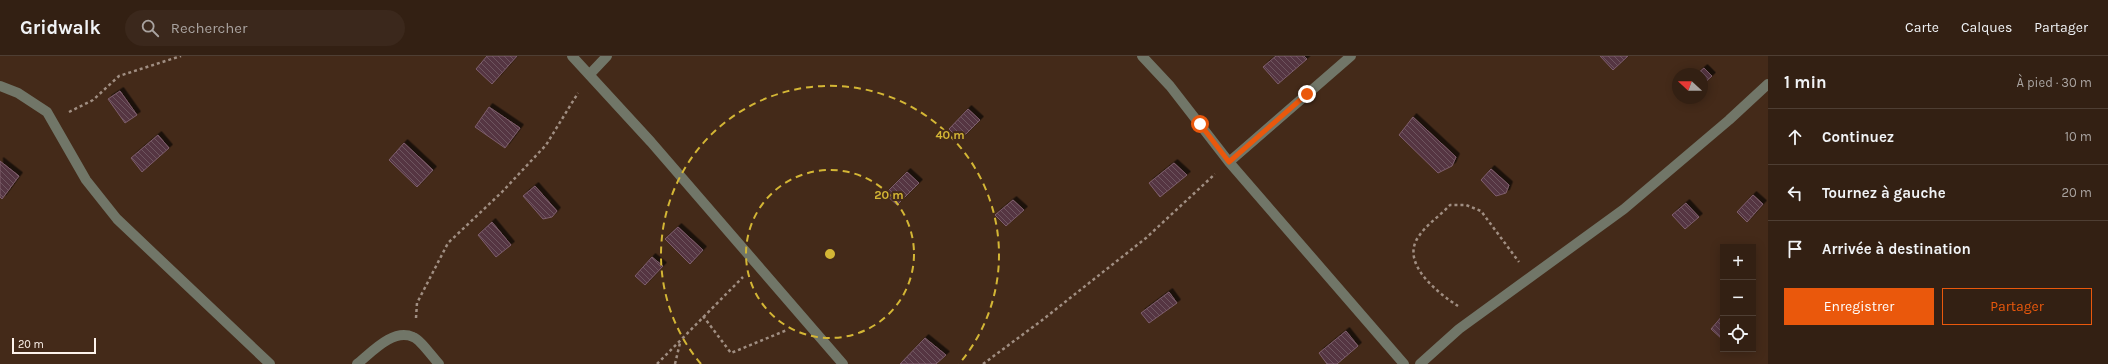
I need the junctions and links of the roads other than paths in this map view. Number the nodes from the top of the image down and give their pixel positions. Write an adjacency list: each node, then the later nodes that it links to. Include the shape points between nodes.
1 (572, 56): 5 (street)
2 (607, 56): 5 (street)
3 (1142, 56): 8 (street, via 1170,86)
4 (1351, 56): 8 (street)
5 (590, 74): 12 (street)
6 (1768, 84): 14 (street, via 1624,209 1459,329)
7 (0, 86): 9 (street, via 18,93 47,112 86,180 117,219)
8 (1229, 162): 13 (street)
9 (270, 364)
10 (357, 364): 11 (street, via 391,337 404,335 414,337)
11 (439, 364)
12 (843, 364)
13 (1404, 364)
14 (1420, 364)

